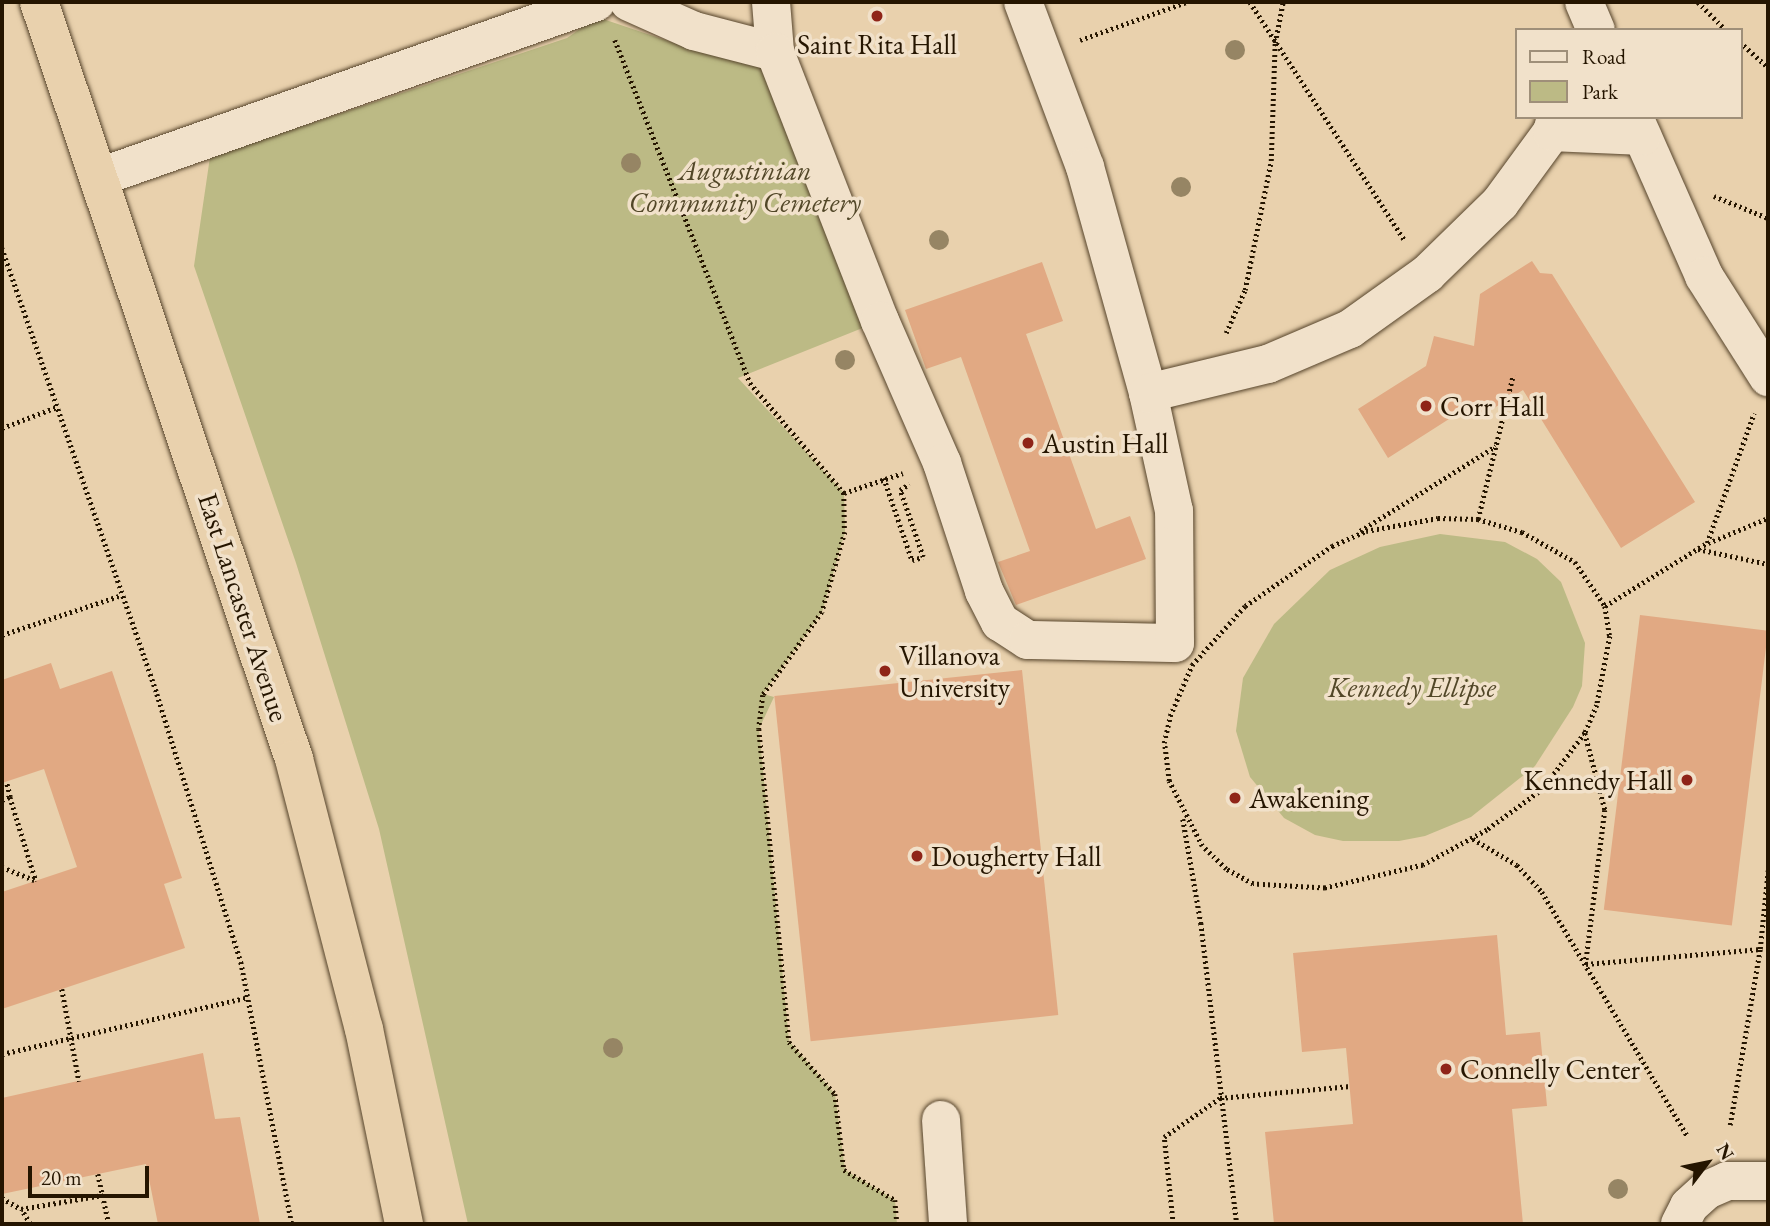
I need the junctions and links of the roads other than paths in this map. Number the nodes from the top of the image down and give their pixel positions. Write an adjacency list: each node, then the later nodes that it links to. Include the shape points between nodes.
1 (39, 2): 9 (highway, East Lancaster Avenue)
2 (596, 2): 9 (lane)
3 (629, 2): 6 (lane, via 694,31)
4 (771, 2): 6 (lane)
5 (1023, 2): 11 (lane, via 1046,52 1122,288)
6 (775, 52): 11 (lane, via 880,321 942,463 984,591 1000,622 1028,640 1175,643 1174,512)
7 (1554, 125): 8 (lane); 11 (lane, via 1500,203 1427,274 1350,329 1268,364)
8 (1638, 127): 10 (lane)
9 (100, 177): 14 (highway, East Lancaster Avenue, via 294,759 364,1029)
10 (1762, 392)
11 (1148, 393)
12 (941, 1120): 15 (lane)
13 (1768, 1181): 16 (lane, via 1727,1181 1707,1190 1689,1206)
14 (404, 1224)
15 (948, 1224)
16 (1680, 1224)

